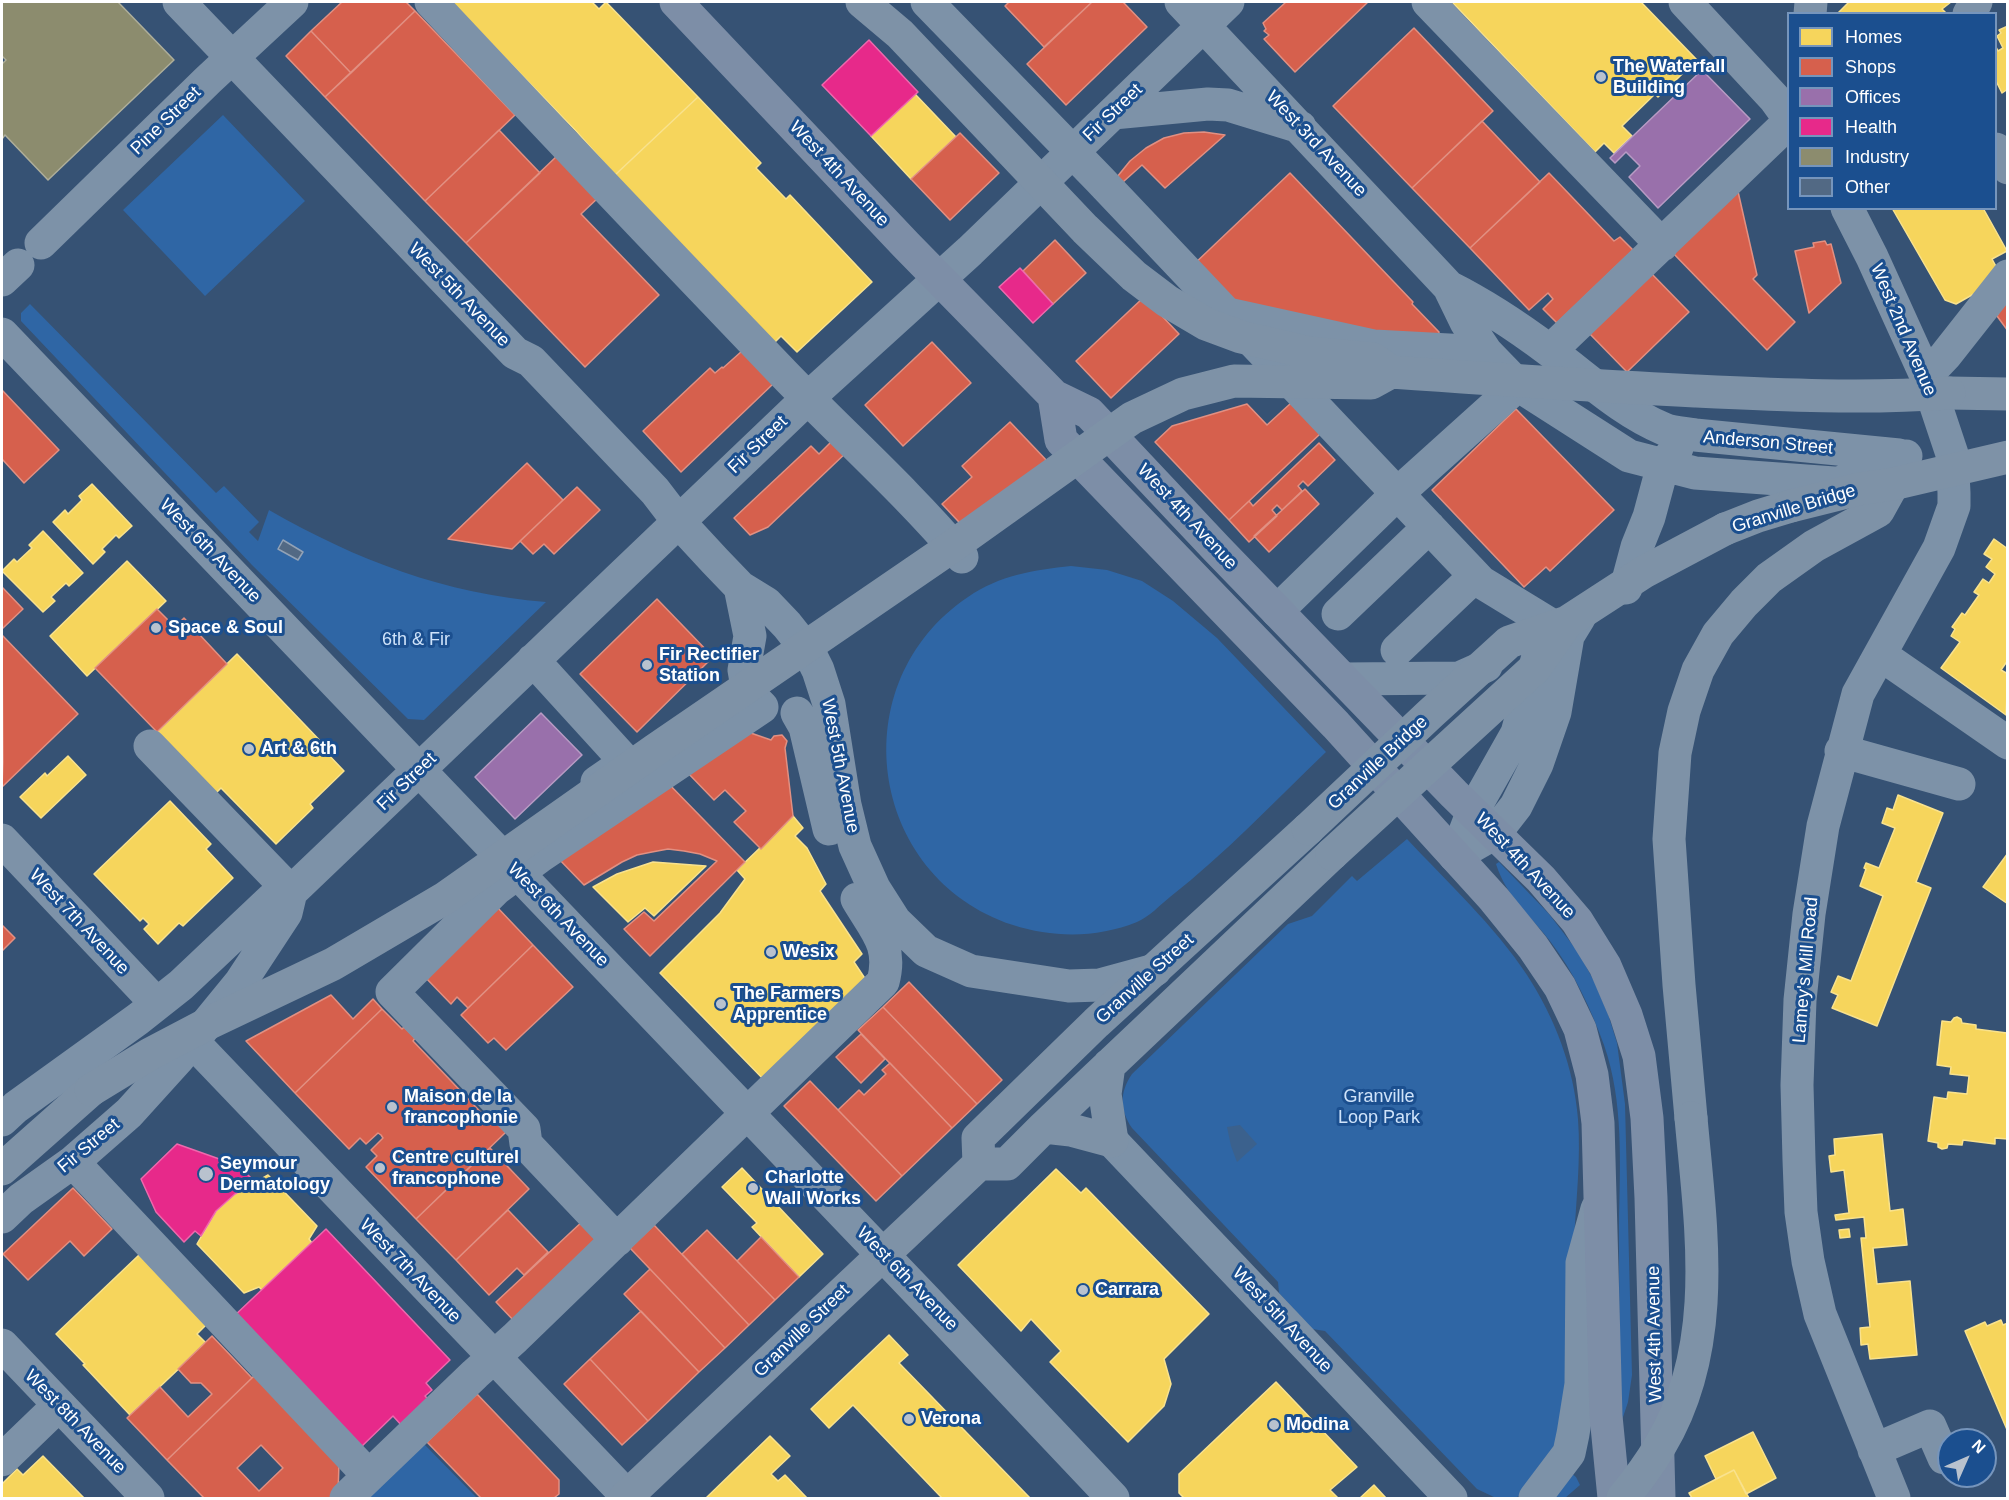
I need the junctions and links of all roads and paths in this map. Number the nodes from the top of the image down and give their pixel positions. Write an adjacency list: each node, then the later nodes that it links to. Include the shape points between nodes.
1 (178, 2): 12 (street, West 5th Avenue)
2 (292, 2): 12 (street, Pine Street)
3 (431, 2): 34 (street)
4 (676, 2): 23 (main road, West 4th Avenue)
5 (862, 2): 29 (highway, bridge, via 900,34 1085,229 1167,301 1206,324 1241,338 1310,353 1373,359)
6 (927, 2): 16 (street)
7 (1181, 2): 11 (street, West 3rd Avenue)
8 (1228, 2): 11 (street, Fir Street)
9 (1428, 2): 21 (street)
10 (1685, 2): 13 (street)
11 (1203, 25): 14 (street, Fir Street); 15 (street, West 3rd Avenue)
12 (232, 57): 20 (street, Pine Street); 43 (street, West 5th Avenue, via 515,353 531,361 655,491)
13 (1785, 107): 21 (street)
14 (1113, 113): 15 (street, via 1228,105); 16 (street, Fir Street)
15 (1301, 128): 24 (street, West 3rd Avenue)
16 (1072, 152): 23 (street, Fir Street); 25 (street)
17 (1997, 152): 18 (street)
18 (2007, 168)
19 (1848, 210): 30 (street, West 2nd Avenue)
20 (41, 243)
21 (1662, 245): 27 (street)
22 (2007, 276): 30 (street)
23 (939, 279): 33 (main road, West 4th Avenue); 34 (street, Fir Street)
24 (1449, 287): 27 (street, West 3rd Avenue, via 1486,306); 28 (street, West 3rd Avenue)
25 (1224, 313): 28 (street, via 1374,346); 42 (street)
26 (2, 334): 62 (street, West 6th Avenue)
27 (1550, 351): 35 (street, West 3rd Avenue, via 1641,418 1666,430)
28 (1486, 352): 31 (street, West 3rd Avenue)
29 (1391, 372): 32 (highway, bridge, via 1771,395); 81 (highway, bridge, via 1371,383 1234,381 1183,394 1132,418 445,898 333,964 209,1023 91,1090)
30 (1926, 376): 37 (street, West 2nd Avenue)
31 (1518, 385): 39 (street, West 3rd Avenue, via 1629,456); 42 (street)
32 (2007, 394)
33 (1054, 396): 49 (main road, West 4th Avenue, via 1089,413); 68 (main road, West 4th Avenue, via 1061,440 1336,725)
34 (808, 398): 43 (street, Fir Street); 45 (street, via 930,519)
35 (1695, 435): 39 (street, Anderson Street); 40 (street, Anderson Street)
36 (2007, 444): 37 (street, Anderson Street)
37 (1952, 454): 40 (street, Anderson Street); 53 (street, Lamey's Mill Road, via 1954,506 1939,548)
38 (2007, 457): 40 (highway, Granville Bridge, bridge)
39 (1663, 465): 41 (street, West 3rd Avenue, via 1695,473); 48 (street, Anderson Street)
40 (1899, 470): 41 (street, Anderson Street); 51 (highway, Granville Bridge, bridge, via 1859,489 1791,506 1725,529 1644,572); 94 (highway, bridge, via 1878,511 1814,546 1769,578 1744,603 1719,634 1698,670 1684,711 1675,753 1669,838 1701,1227 1703,1285 1699,1335 1690,1376 1660,1446)
41 (1834, 483): 48 (street, Anderson Street, via 1720,545)
42 (1397, 494): 44 (street); 49 (street)
43 (678, 521): 47 (street, West 5th Avenue); 54 (street, Fir Street)
44 (1428, 526): 46 (street); 50 (street)
45 (962, 557)
46 (1475, 576): 51 (street); 52 (street)
47 (740, 587): 56 (street, West 5th Avenue, via 766,603 787,625 810,654); 57 (street, via 750,636 744,670 748,693)
48 (1626, 588): 51 (street, Anderson Street)
49 (1277, 611): 55 (main road, West 4th Avenue)
50 (1338, 614)
51 (1562, 627): 55 (street, Anderson Street, via 1459,678); 64 (street, via 1568,636 1555,712 1537,764 1516,806); 65 (highway, Granville Bridge, bridge, via 1509,642); 67 (highway, Granville Bridge, bridge, via 1536,668)
52 (1397, 650)
53 (1881, 655): 59 (street); 61 (street, Lamey's Mill Road, via 1858,694)
54 (533, 660): 62 (street, Fir Street); 69 (street, via 626,762)
55 (1344, 679): 64 (main road, West 4th Avenue)
56 (822, 682): 58 (street, West 5th Avenue, via 810,702); 71 (street, West 5th Avenue, via 855,846 895,921 926,951 971,970 1069,986 1100,985)
57 (762, 707): 58 (street, West 5th Avenue, via 773,714); 69 (street)
58 (797, 713): 76 (street, via 805,727 834,846 856,898 886,947 888,966 884,982)
59 (2007, 743)
60 (150, 746): 70 (street)
61 (1841, 751): 63 (street); 91 (street, Lamey's Mill Road, via 1823,826 1800,1000 1797,1085 1801,1212 1820,1314)
62 (420, 770): 69 (street, West 6th Avenue); 70 (street, Fir Street)
63 (1959, 784)
64 (1484, 822): 68 (street); 90 (main road, West 4th Avenue, via 1577,921 1605,966 1639,1056 1651,1198)
65 (1308, 829): 71 (highway, Granville Street)
66 (2, 840): 72 (street, West 7th Avenue)
67 (1332, 854): 74 (highway, Granville Street)
68 (1455, 856): 82 (main road, West 4th Avenue, via 1533,947 1560,987 1580,1029 1592,1075 1598,1123)
69 (507, 862): 76 (street, West 6th Avenue); 84 (street, via 496,889 392,992 524,1129 526,1144)
70 (291, 892): 72 (street, Fir Street, via 272,899); 73 (street, Fir Street, via 286,914 240,983)
71 (1155, 970): 80 (highway, Granville Street, via 978,1138)
72 (157, 1004): 75 (street, Fir Street)
73 (193, 1042): 79 (street, Fir Street, via 129,1113); 87 (street, West 7th Avenue)
74 (1109, 1065): 77 (highway, Granville Street); 78 (highway, via 1105,1094)
75 (6, 1105)
76 (748, 1114): 84 (street); 85 (street, West 6th Avenue)
77 (1044, 1127): 78 (highway); 80 (highway, Granville Street, via 1007,1164)
78 (1112, 1141): 99 (street, West 5th Avenue)
79 (73, 1162): 83 (street, Fir Street); 93 (street)
80 (979, 1164): 85 (highway, Granville Street)
81 (2, 1169)
82 (1600, 1199): 94 (main road, West 4th Avenue); 100 (street, via 1582,1263 1581,1384 1574,1434 1569,1454)
83 (2, 1217)
84 (617, 1240): 87 (street)
85 (883, 1254): 97 (highway, Granville Street); 98 (street, West 6th Avenue)
86 (2, 1345): 88 (street, West 8th Avenue)
87 (493, 1358): 93 (street); 97 (street, West 7th Avenue)
88 (59, 1405): 92 (street); 95 (street, West 8th Avenue)
89 (1937, 1442): 91 (street, via 1930,1426)
90 (1657, 1443): 94 (street); 101 (main road, West 4th Avenue)
91 (1874, 1450): 102 (street, Lamey's Mill Road)
92 (2, 1460)
93 (369, 1476): 96 (street)
94 (1611, 1494)
95 (148, 1498)
96 (346, 1498)
97 (627, 1498)
98 (1113, 1498)
99 (1451, 1498)
100 (1535, 1498)
101 (1659, 1498)
102 (1894, 1498)

